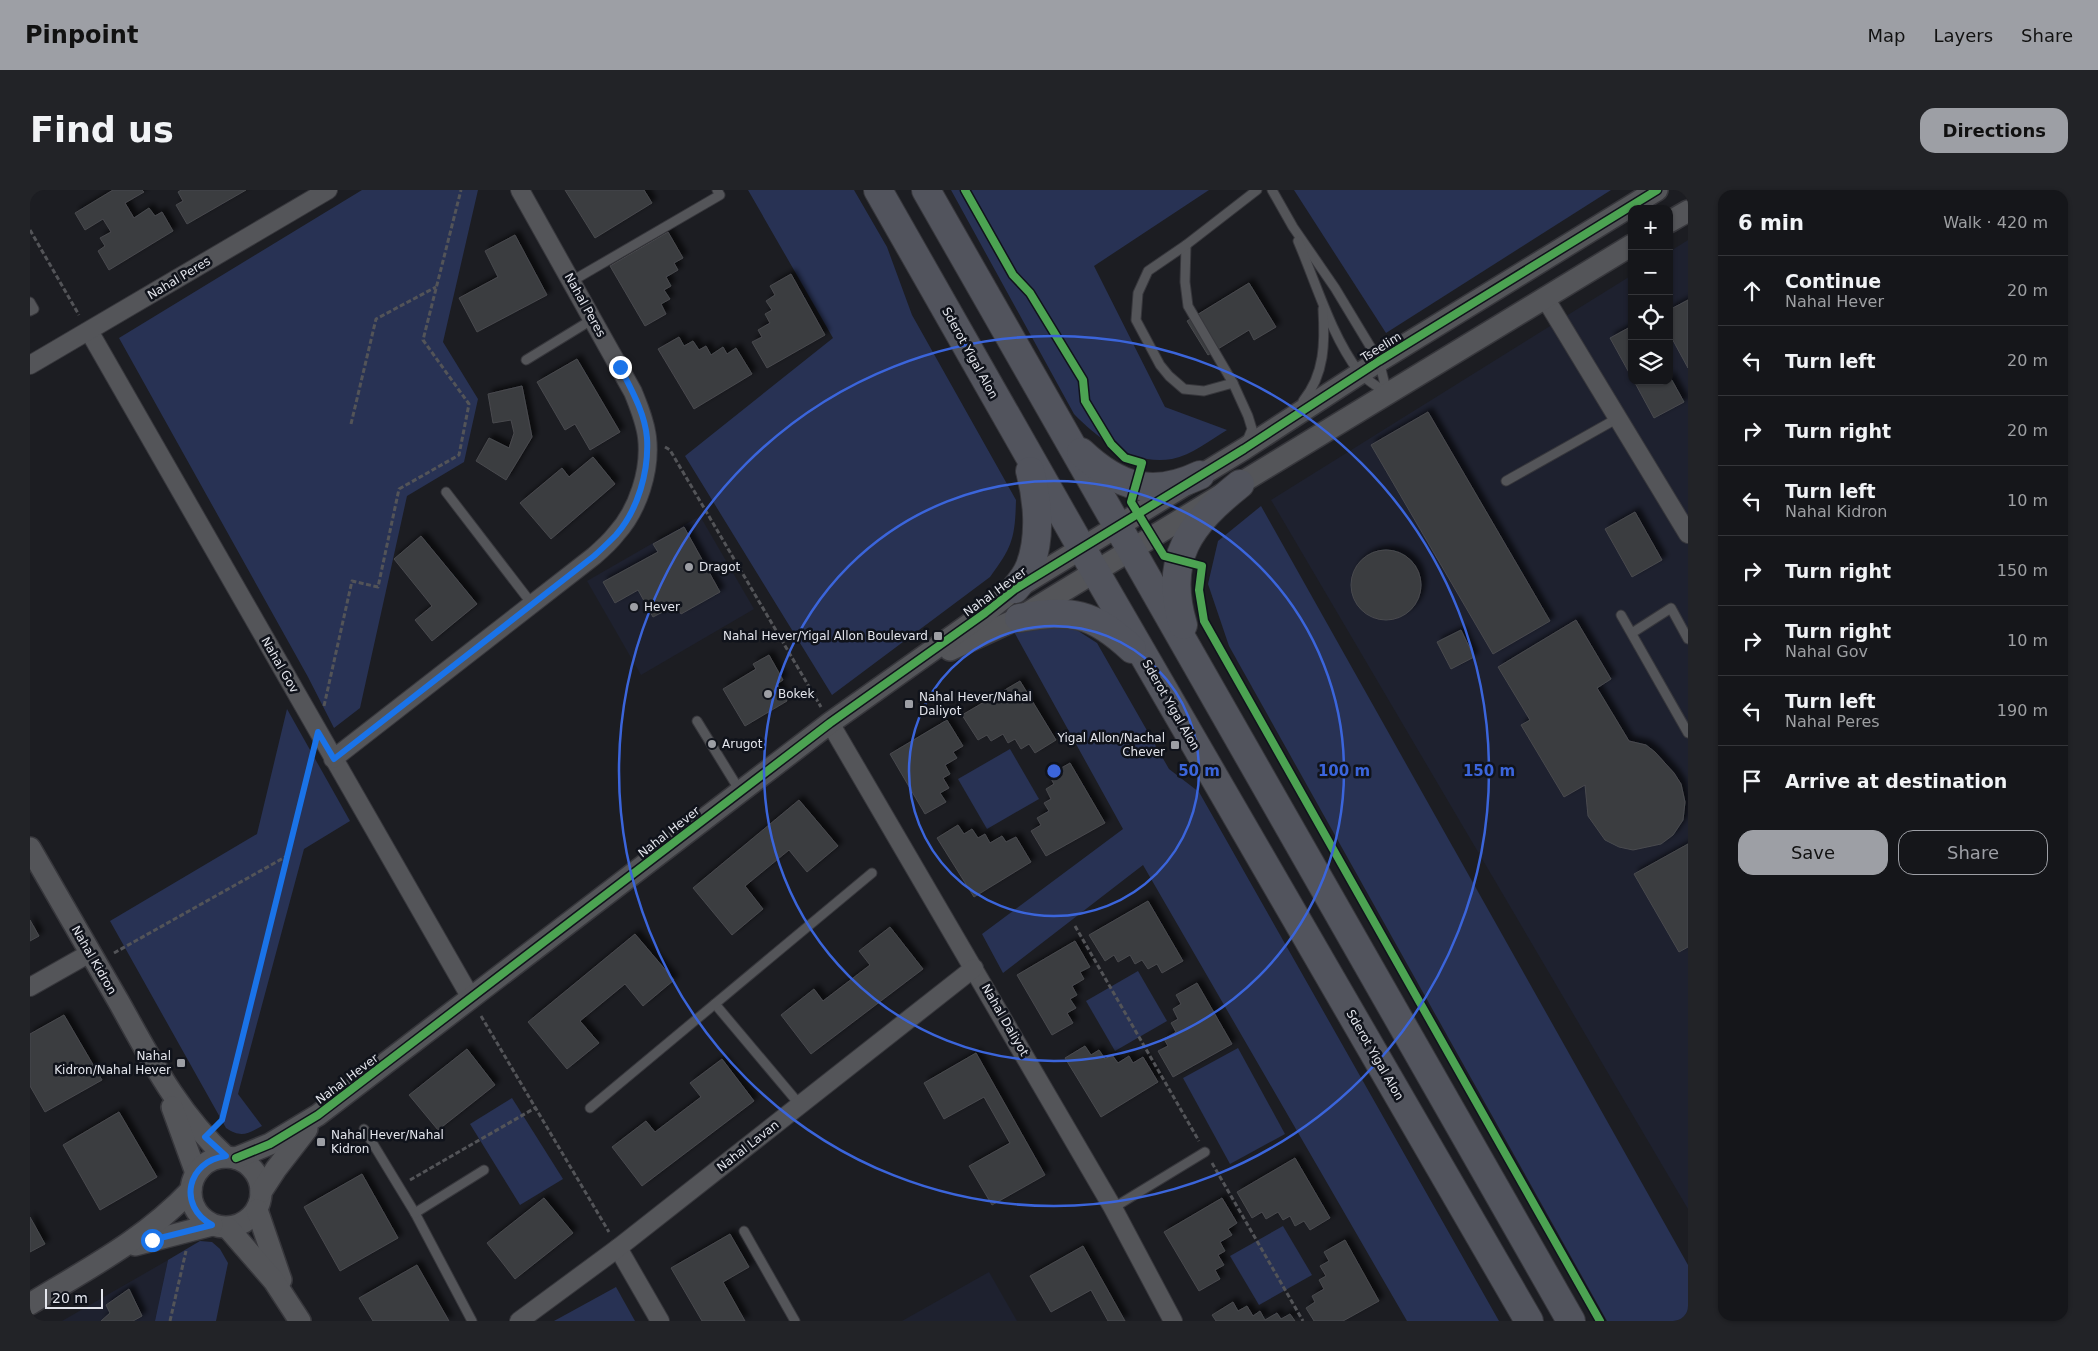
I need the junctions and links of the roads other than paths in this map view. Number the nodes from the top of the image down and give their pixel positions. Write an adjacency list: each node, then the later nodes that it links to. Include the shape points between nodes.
1 (328, 190): 20 (street, Nahal Peres)
2 (520, 190): 14 (street, Nahal Peres)
3 (717, 190): 14 (lane, via 720,195)
4 (878, 190): 31 (highway, Sderot Yigal Alon)
5 (926, 190): 29 (highway)
6 (1256, 190): 12 (lane)
7 (1272, 190): 11 (lane)
8 (1657, 190): 22 (street, Tseelim)
9 (1688, 211): 10 (street)
10 (1673, 220)
11 (1293, 227): 17 (lane); 22 (lane)
12 (1186, 245): 25 (lane, via 1188,306); 25 (lane, via 1148,271 1138,293 1136,320 1160,365 1184,389 1204,391)
13 (1628, 247): 15 (street)
14 (572, 281): 19 (street, Nahal Peres)
15 (1545, 298): 26 (street); 27 (street)
16 (30, 302): 18 (lane, via 34,308)
17 (1323, 302): 24 (lane); 28 (lane, via 1325,336 1321,368 1309,394)
18 (30, 311)
19 (593, 319): 21 (lane); 42 (street, Nahal Peres, via 642,414 647,438 641,486 632,511 617,534)
20 (88, 331): 23 (street, Nahal Peres); 53 (street, Nahal Gov)
21 (526, 360)
22 (1379, 361): 24 (street, Tseelim); 26 (lane)
23 (30, 365)
24 (1360, 373): 26 (lane); 28 (street, Tseelim)
25 (1233, 383): 30 (lane, via 1252,429)
26 (1387, 393): 34 (street)
27 (1618, 418): 33 (lane); 37 (street)
28 (1289, 420): 30 (street, Tseelim)
29 (1064, 432): 32 (highway, via 1093,463 1122,481 1154,488 1169,487); 36 (highway)
30 (1244, 448): 32 (street, Tseelim)
31 (1025, 450): 38 (highway, Sderot Yigal Alon); 41 (highway, via 1036,500 1036,533 1030,566)
32 (1200, 475): 36 (street, Tseelim)
33 (1506, 481)
34 (1240, 484): 39 (street); 47 (highway, via 1197,524 1182,548 1176,573 1176,598)
35 (446, 492): 42 (lane)
36 (1118, 525): 38 (street, Nahal Hever); 39 (highway)
37 (1688, 534)
38 (1081, 547): 40 (highway, Sderot Yigal Alon); 41 (street, Nahal Hever)
39 (1132, 551): 40 (street); 47 (highway)
40 (1096, 573): 44 (street, Nahal Hever); 49 (highway, Sderot Yigal Alon)
41 (1015, 589): 48 (street, Nahal Hever)
42 (532, 604): 53 (street, Nahal Peres)
43 (1621, 615): 45 (lane)
44 (1020, 618): 48 (street, Nahal Hever); 49 (highway, via 1055,613 1085,617 1110,630)
45 (1632, 633): 46 (lane, via 1671,608); 52 (lane)
46 (1688, 639)
47 (1195, 662): 86 (highway)
48 (908, 668): 51 (street, Nahal Hever)
49 (1151, 670): 85 (highway, Sderot Yigal Alon)
50 (697, 721): 54 (lane)
51 (830, 723): 54 (street, Nahal Hever); 58 (street, Nahal Daliyot)
52 (1688, 732)
53 (334, 759): 60 (street, Nahal Gov)
54 (740, 791): 60 (street, Nahal Hever)
55 (30, 848): 57 (street, Nahal Kidron)
56 (872, 873): 61 (lane)
57 (93, 958): 59 (street); 62 (street, Nahal Kidron)
58 (974, 968): 63 (street, Nahal Lavan); 72 (street, Nahal Daliyot)
59 (30, 986)
60 (471, 998): 65 (street, Nahal Hever)
61 (715, 1004): 63 (lane); 64 (lane)
62 (159, 1072): 68 (street, Nahal Kidron, via 191,1121 205,1137); 70 (street, Nahal Kidron)
63 (800, 1105): 76 (street, Nahal Lavan)
64 (590, 1108)
65 (318, 1115): 68 (street, Nahal Hever, via 270,1144); 71 (street, Nahal Hever, via 293,1145)
66 (364, 1129): 73 (lane)
67 (1205, 1152): 72 (lane)
68 (231, 1157): 70 (street, via 209,1161); 71 (street, via 251,1167 260,1183)
69 (484, 1170): 73 (lane)
70 (193, 1182): 74 (street, via 194,1208 205,1221); 77 (street, via 154,1226)
71 (259, 1201): 74 (street, via 244,1223); 79 (street)
72 (1113, 1208): 84 (street, Nahal Daliyot)
73 (415, 1213): 80 (lane)
74 (220, 1226): 77 (street); 79 (street, via 256,1259)
75 (744, 1231): 83 (lane)
76 (618, 1248): 81 (street, Nahal Lavan); 82 (street)
77 (121, 1249): 78 (street)
78 (30, 1304)
79 (295, 1312)
80 (472, 1321)
81 (519, 1321)
82 (660, 1321)
83 (795, 1321)
84 (1174, 1321)
85 (1529, 1321)
86 (1571, 1321)

